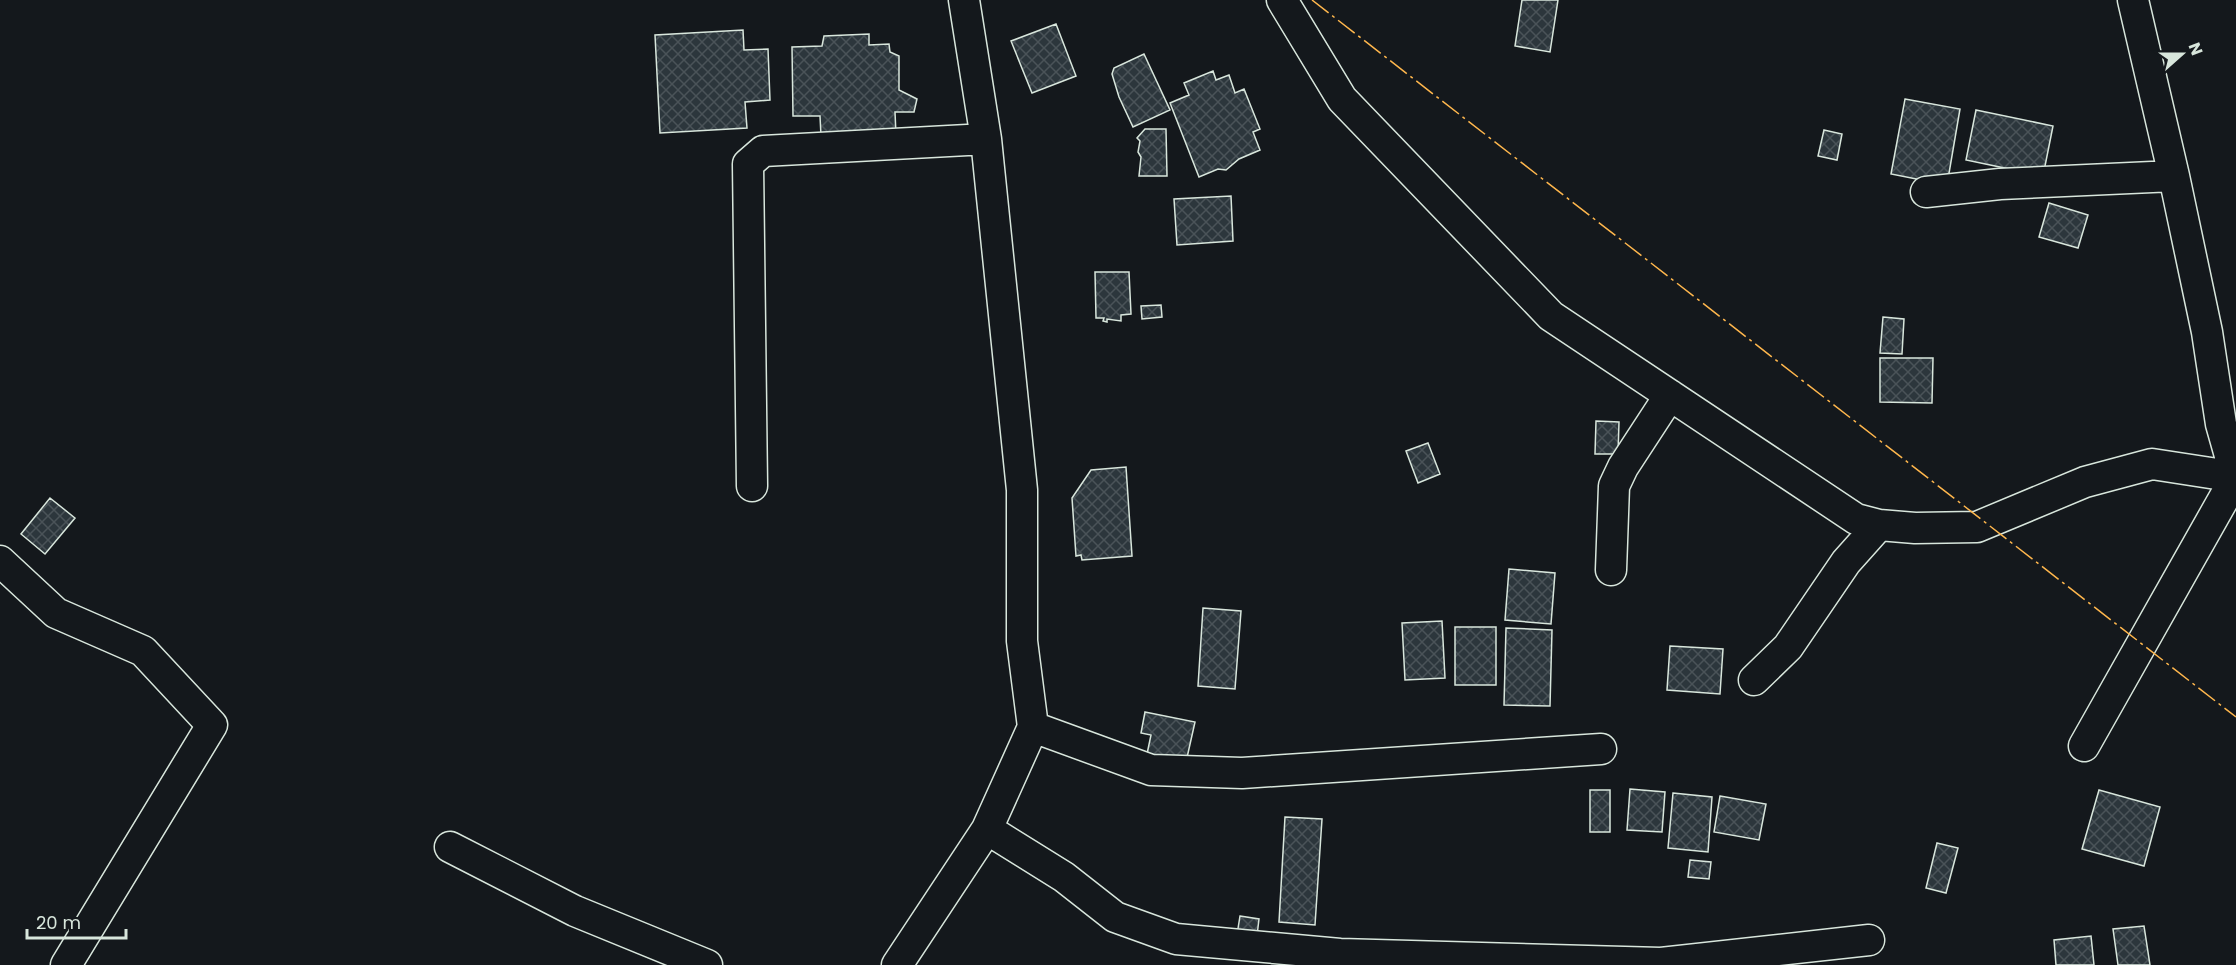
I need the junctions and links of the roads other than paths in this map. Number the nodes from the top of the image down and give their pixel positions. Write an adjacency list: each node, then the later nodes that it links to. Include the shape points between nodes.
1 (964, 0): 4 (street)
2 (1282, 0): 7 (street, via 1342,99 1551,316)
3 (2133, 0): 5 (street)
4 (986, 139): 9 (street, via 763,151 748,164); 14 (street, via 1022,490 1022,641)
5 (2175, 176): 6 (street, via 2000,184); 8 (street, via 2207,332 2221,424)
6 (1926, 192)
7 (1670, 395): 10 (street, via 1856,519); 12 (street, via 1614,486)
8 (2236, 477)
9 (752, 486)
10 (1879, 525): 13 (street, via 1846,562 1788,647); 15 (street, via 1977,527 2085,482 2152,464 2236,477)
11 (0, 561): 20 (street, via 56,613 143,651 212,725)
12 (1611, 570)
13 (1754, 681)
14 (1033, 727): 16 (street, via 1151,770 1174,771 1242,773); 17 (street)
15 (2084, 746)
16 (1601, 749)
17 (987, 829): 19 (street, via 1064,877 1115,917 1176,939 1340,954 1661,963); 22 (street)
18 (450, 847): 21 (street, via 575,911)
19 (1869, 940)
20 (66, 965)
21 (707, 965)
22 (897, 965)

